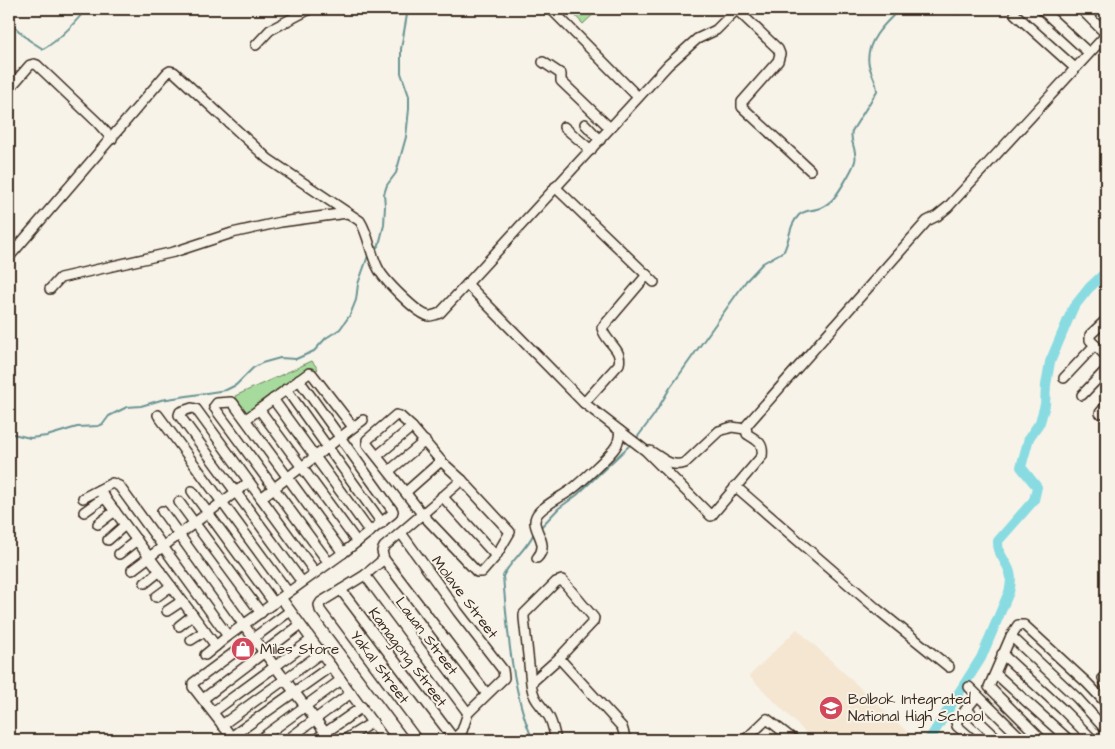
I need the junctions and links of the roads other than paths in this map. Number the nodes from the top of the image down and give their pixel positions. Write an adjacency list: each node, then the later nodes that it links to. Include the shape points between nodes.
1 (310, 9): 8 (street, via 270,30)
2 (551, 9): 13 (street)
3 (737, 9): 13 (street, via 716,30 697,39); 20 (street, via 780,54 742,102 742,107)
4 (1041, 9): 9 (street)
5 (1081, 9): 7 (street)
6 (1014, 14): 11 (street)
7 (1106, 34): 9 (street)
8 (256, 45)
9 (1089, 53): 11 (street)
10 (543, 62): 16 (street, via 561,74 561,81)
11 (1075, 68): 42 (street, via 948,207 927,221)
12 (9, 89): 17 (street, via 30,66 38,65)
13 (638, 97): 16 (street)
14 (584, 124): 18 (street)
15 (564, 127): 19 (street)
16 (610, 128): 18 (street)
17 (112, 139): 22 (street, via 166,73 174,72 268,159); 23 (street)
18 (600, 140): 19 (street)
19 (590, 150): 21 (street)
20 (810, 170)
21 (555, 187): 24 (street); 35 (street, via 650,278 602,328 621,359)
22 (347, 213): 24 (street, via 360,221 382,276 419,312 428,316 440,313); 25 (street, via 281,222 174,252 60,278)
23 (9, 258)
24 (467, 284): 35 (street)
25 (50, 289)
26 (1106, 320): 27 (street, via 1090,335)
27 (1095, 345): 28 (street); 30 (street)
28 (1106, 356)
29 (1106, 370): 33 (street)
30 (1064, 378)
31 (298, 380): 32 (street); 41 (street, via 309,372 312,374); 44 (street)
32 (286, 389): 34 (street); 47 (street)
33 (1082, 395)
34 (273, 399): 36 (street); 49 (street)
35 (584, 403): 43 (street)
36 (259, 409): 38 (street); 51 (street)
37 (158, 415): 66 (street)
38 (246, 419): 53 (street); 57 (street, via 231,402 214,407)
39 (363, 420): 41 (street)
40 (412, 427): 45 (street); 48 (street); 48 (street, via 396,415 367,440)
41 (353, 428): 44 (street)
42 (745, 429): 46 (street, via 732,427 719,431 685,462 675,465); 56 (street, via 761,443 762,456)
43 (620, 431): 46 (street); 87 (street, via 616,448 573,489 536,517 534,522 542,542)
44 (341, 438): 47 (street); 73 (street, via 393,511)
45 (425, 441): 50 (street); 52 (street)
46 (632, 441): 56 (street, via 711,516)
47 (327, 448): 49 (street); 73 (street)
48 (376, 456): 52 (street)
49 (315, 458): 51 (street); 76 (street)
50 (441, 461): 54 (street); 60 (street)
51 (301, 468): 53 (street); 81 (street)
52 (389, 472): 60 (street)
53 (288, 478): 57 (street); 83 (street)
54 (462, 480): 62 (street); 86 (street, via 510,532)
55 (249, 482): 59 (street); 59 (street, via 196,410 180,412 179,415); 64 (street)
56 (735, 486): 122 (street)
57 (274, 488): 64 (street); 89 (street)
58 (192, 491): 70 (street)
59 (235, 492): 66 (street); 94 (street)
60 (406, 492): 71 (street)
61 (102, 493): 63 (street); 67 (street); 69 (street); 82 (street, via 112,483 118,486)
62 (442, 496): 71 (street); 86 (street)
63 (83, 498)
64 (261, 498): 92 (street)
65 (178, 502): 72 (street)
66 (221, 503): 70 (street); 99 (street)
67 (115, 511): 74 (street); 75 (street)
68 (162, 511): 77 (street)
69 (84, 512)
70 (208, 512): 72 (street); 99 (street)
71 (423, 515): 78 (street); 86 (street, via 477,572 482,572)
72 (194, 523): 77 (street); 103 (street)
73 (382, 523): 76 (street)
74 (98, 524)
75 (126, 525): 79 (street); 80 (street)
76 (370, 532): 81 (street)
77 (179, 534): 82 (street); 105 (street)
78 (401, 534): 88 (street, via 384,548); 132 (street, Molave Street, via 503,670 504,678)
79 (108, 540)
80 (136, 540): 84 (street); 85 (street)
81 (357, 542): 83 (street)
82 (162, 546): 85 (street); 109 (street)
83 (343, 553): 89 (street)
84 (119, 554)
85 (148, 556): 90 (street); 91 (street)
86 (496, 556)
87 (537, 558)
88 (384, 559): 93 (street); 132 (street)
89 (329, 563): 92 (street)
90 (132, 570)
91 (160, 571): 95 (street); 96 (street)
92 (315, 572): 94 (street)
93 (364, 575): 97 (street); 140 (street, Lauan Street)
94 (302, 582): 99 (street)
95 (144, 583)
96 (171, 586): 98 (street); 100 (street)
97 (341, 590): 153 (street, Yakal Street, via 321,602 320,610); 154 (street, Kamagong Street)
98 (156, 597)
99 (281, 598): 102 (street); 103 (street)
100 (182, 601): 101 (street); 104 (street)
101 (167, 611)
102 (290, 611): 106 (street); 111 (street)
103 (261, 613): 105 (street)
104 (193, 615): 107 (street); 108 (street)
105 (244, 625): 109 (street); 111 (street)
106 (300, 625): 113 (street); 115 (street)
107 (180, 626)
108 (205, 631): 112 (street); 114 (street)
109 (228, 636): 114 (street)
110 (1010, 636): 117 (street); 135 (street, via 1018,625 1024,625); 144 (street)
111 (254, 639): 115 (street); 134 (street, via 193,683)
112 (192, 640)
113 (311, 640): 116 (street); 120 (street)
114 (216, 646): 118 (street)
115 (265, 651): 120 (street); 134 (street)
116 (321, 653): 121 (street); 125 (street)
117 (1002, 654): 124 (street); 163 (street)
118 (205, 655)
119 (559, 658): 127 (street); 127 (street, via 594,618 562,580 556,582 524,614); 156 (street, via 622,727 625,733)
120 (275, 666): 125 (street); 139 (street)
121 (331, 666): 126 (street); 130 (street)
122 (949, 667)
123 (1106, 673): 128 (street, via 1103,678)
124 (996, 674): 161 (street, via 989,687); 162 (street)
125 (285, 679): 130 (street); 143 (street)
126 (341, 680): 131 (street); 136 (street)
127 (531, 683): 155 (street, via 535,699 550,719)
128 (1106, 684)
129 (969, 687): 133 (street)
130 (296, 693): 136 (street); 147 (street)
131 (351, 693): 137 (street); 141 (street)
132 (487, 694): 140 (street)
133 (977, 696): 138 (street); 160 (street)
134 (203, 699): 139 (street)
135 (1106, 703)
136 (306, 706): 141 (street); 149 (street)
137 (362, 707): 142 (street); 145 (street)
138 (966, 709): 158 (street, via 956,722); 159 (street)
139 (213, 712): 143 (street)
140 (468, 713): 154 (street, via 462,731)
141 (315, 719): 145 (street); 150 (street)
142 (373, 722): 146 (street); 152 (street)
143 (222, 725): 147 (street)
144 (1106, 731): 163 (street)
145 (328, 737): 151 (street)
146 (381, 738)
147 (233, 739)
148 (790, 739): 157 (street, via 767,718)
149 (259, 740)
150 (287, 740)
151 (316, 740)
152 (344, 740)
153 (417, 740)
154 (453, 740)
155 (556, 740)
156 (623, 740)
157 (745, 740)
158 (973, 740)
159 (999, 740)
160 (1022, 740)
161 (1042, 740)
162 (1069, 740)
163 (1094, 740)

